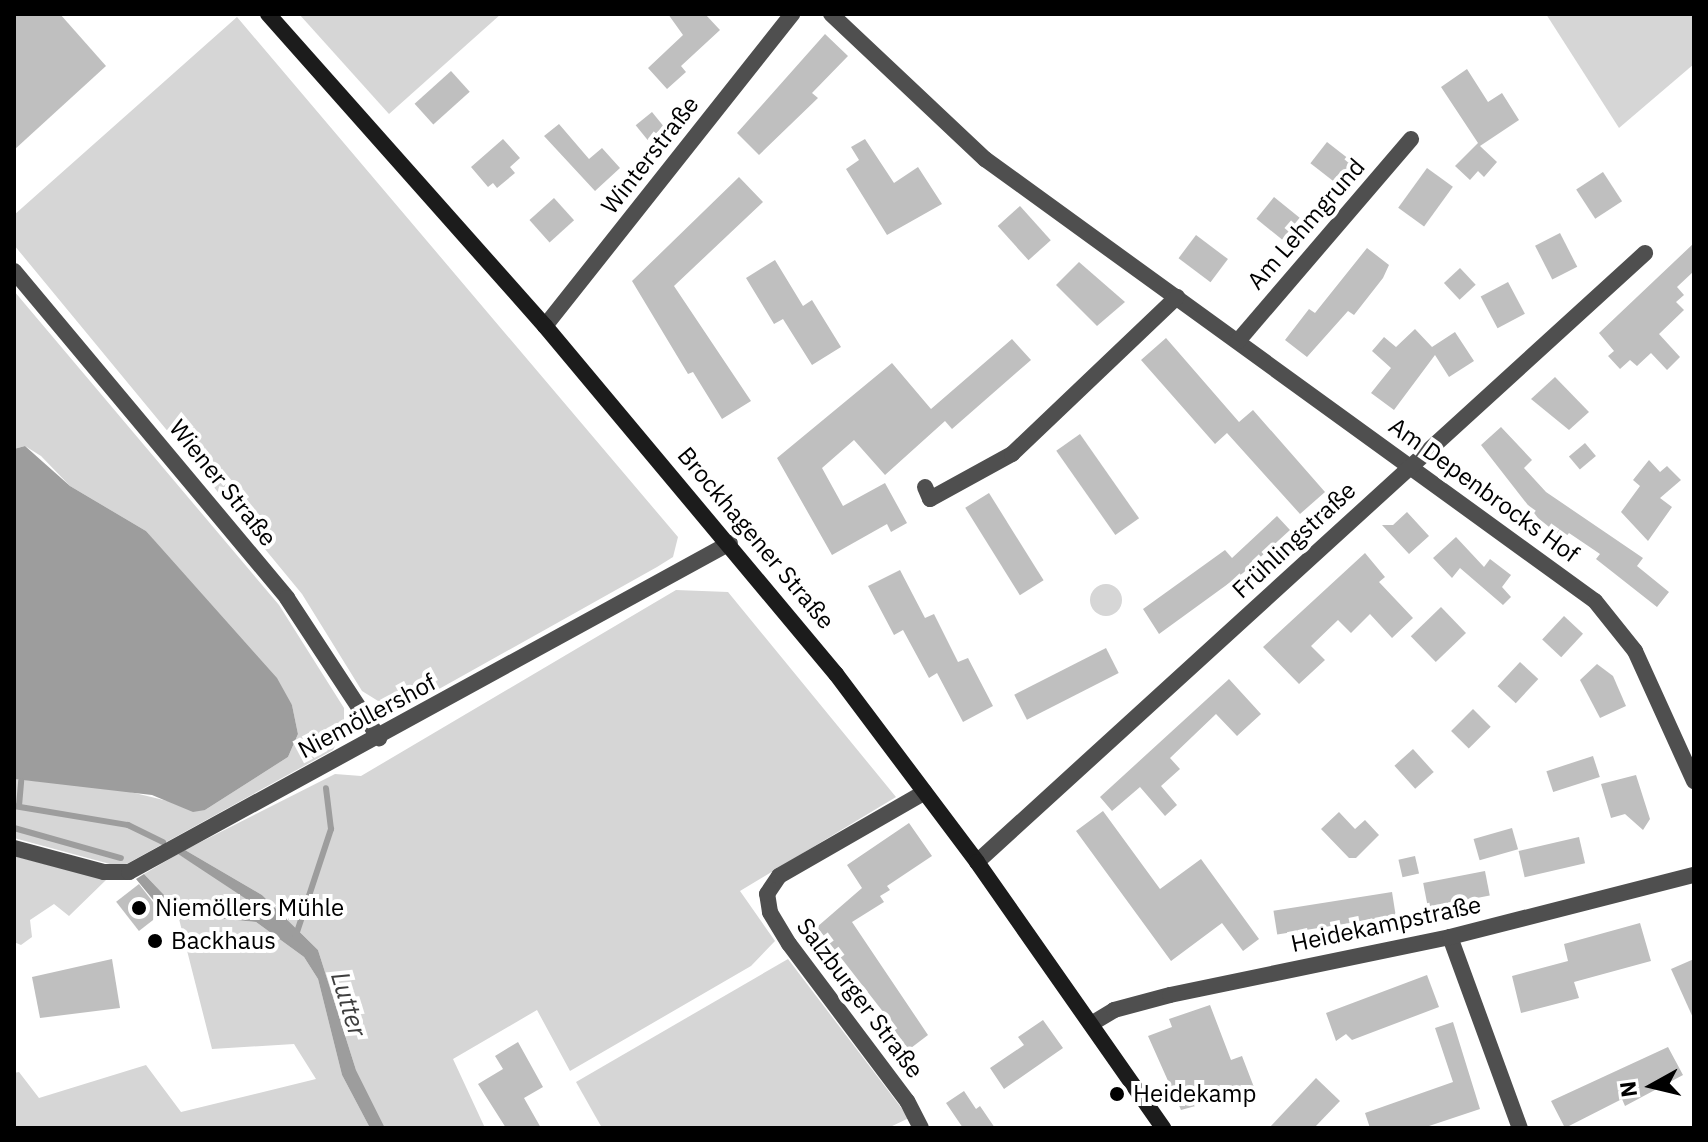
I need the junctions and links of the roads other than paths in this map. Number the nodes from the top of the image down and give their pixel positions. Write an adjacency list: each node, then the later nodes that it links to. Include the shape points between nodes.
1 (268, 14): 8 (main road, Brockhagener Straße)
2 (792, 14): 8 (street, Winterstraße)
3 (831, 14): 7 (street, Am Depenbrocks Hof, via 985,159)
4 (1411, 139): 9 (street, Am Lehmgrund)
5 (1645, 253): 10 (street, Frühlingstraße)
6 (14, 271): 13 (street, Wiener Straße, via 287,598)
7 (1177, 297): 9 (street, Am Depenbrocks Hof); 11 (street, via 1012,454 930,499)
8 (545, 326): 12 (main road, Brockhagener Straße)
9 (1238, 341): 10 (street, Am Depenbrocks Hof)
10 (1410, 465): 14 (street, Am Depenbrocks Hof, via 1595,601 1616,623 1635,651); 17 (street, Frühlingstraße)
11 (925, 487)
12 (730, 543): 13 (street, Niemöllershof); 15 (main road, Brockhagener Straße)
13 (379, 738): 16 (street, Niemöllershof, via 129,872 104,872)
14 (1694, 781)
15 (925, 792): 17 (main road, Brockhagener Straße); 21 (street, Salzburger Straße, via 779,876 767,894 770,912 789,944 907,1101)
16 (14, 848)
17 (977, 862): 20 (main road, Brockhagener Straße)
18 (1694, 875): 19 (street, Heidekampstraße)
19 (1450, 937): 20 (street, Heidekampstraße, via 1170,995 1114,1010); 23 (street)
20 (1091, 1024): 22 (main road, Brockhagener Straße)
21 (921, 1128)
22 (1163, 1128)
23 (1520, 1128)

